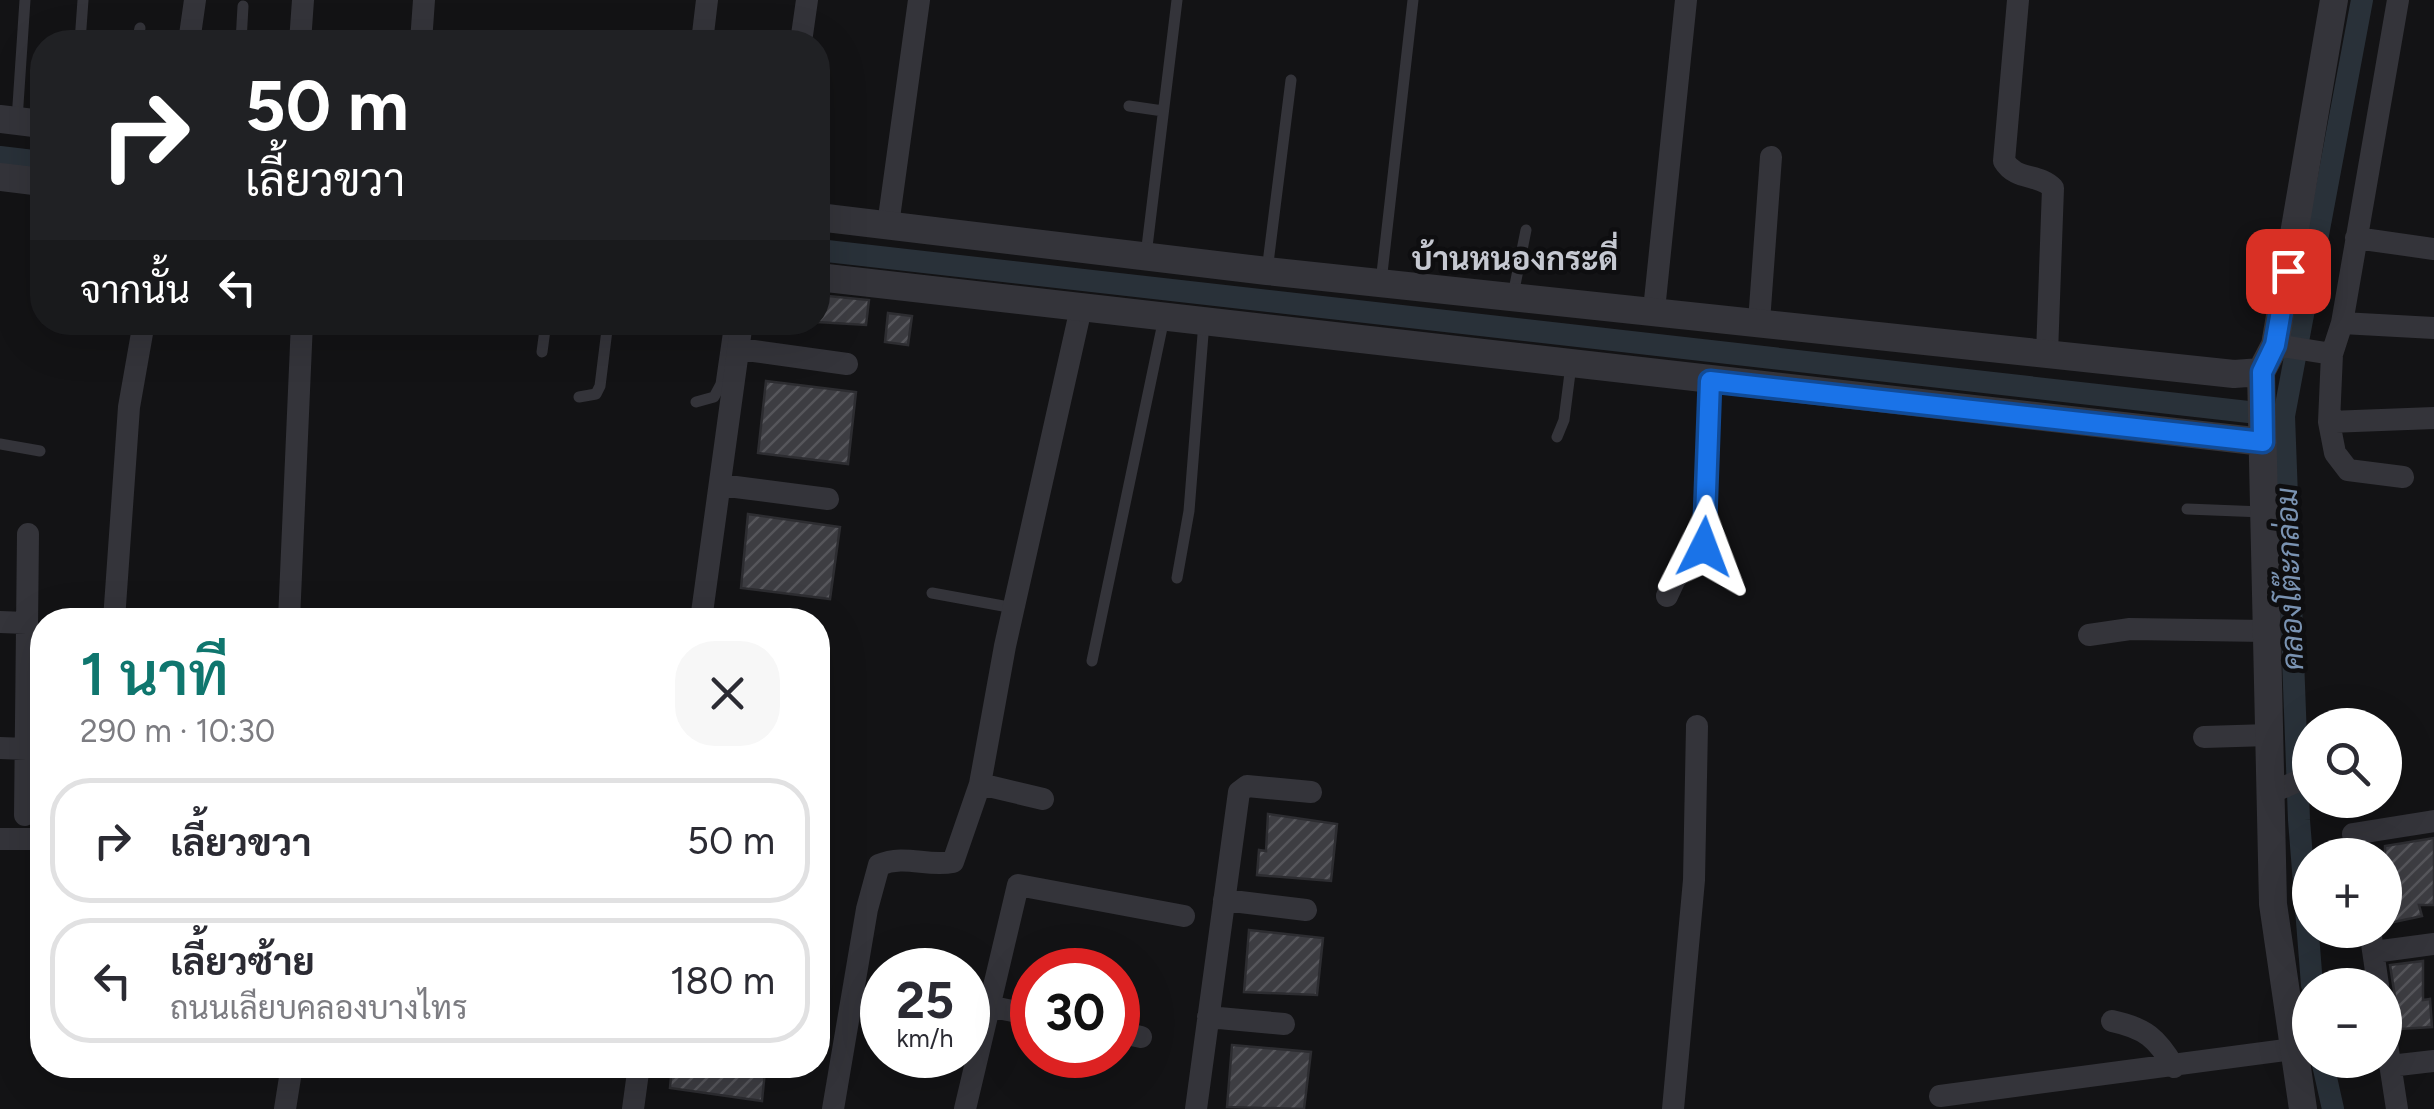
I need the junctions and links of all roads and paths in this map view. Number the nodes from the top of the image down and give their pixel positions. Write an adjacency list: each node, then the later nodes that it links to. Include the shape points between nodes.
1 (24, 0): 26 (lane)
2 (83, 0): 16 (lane)
3 (195, 0): 17 (street)
4 (303, 0): 19 (street)
5 (424, 0): 20 (street)
6 (707, 0): 21 (street)
7 (807, 0): 22 (street)
8 (919, 0): 31 (street)
9 (1177, 0): 25 (lane)
10 (1413, 0): 38 (lane)
11 (1686, 0): 41 (street)
12 (2018, 0): 56 (street, via 2004,161 2017,174 2053,188)
13 (2334, 0): 53 (street)
14 (2398, 0): 33 (street)
15 (243, 6): 18 (lane)
16 (81, 30)
17 (191, 30)
18 (242, 30)
19 (301, 30)
20 (422, 30)
21 (703, 30)
22 (803, 30)
23 (1291, 80): 36 (lane)
24 (1129, 106): 25 (lane)
25 (1163, 111): 35 (lane)
26 (20, 121)
27 (1771, 158): 44 (street)
28 (0, 177): 29 (street)
29 (30, 181)
30 (830, 218): 31 (street)
31 (888, 225): 35 (street)
32 (1526, 230): 39 (lane)
33 (2356, 238): 34 (street); 45 (street)
34 (2434, 249)
35 (1146, 255): 36 (street)
36 (1266, 270): 38 (street)
37 (830, 277): 40 (street)
38 (1381, 282): 39 (street)
39 (1513, 294): 41 (street)
40 (1081, 308): 42 (street); 82 (street)
41 (1654, 310): 44 (street)
42 (1164, 318): 43 (street); 87 (lane)
43 (1204, 322): 59 (street); 76 (lane)
44 (1759, 322): 56 (street)
45 (2342, 323): 46 (street); 57 (street)
46 (2434, 328)
47 (142, 335): 79 (street, via 128,408)
48 (301, 335): 80 (street)
49 (544, 335): 55 (lane)
50 (606, 335): 62 (lane, via 600,386 596,394)
51 (728, 335): 63 (lane, via 722,384 714,397)
52 (741, 335): 54 (street)
53 (2282, 346): 57 (street); 60 (street)
54 (739, 349): 58 (street); 71 (street)
55 (542, 352)
56 (2048, 354): 60 (street)
57 (2329, 354): 65 (street)
58 (847, 364)
59 (1571, 365): 61 (street); 67 (lane)
60 (2262, 378): 66 (street)
61 (1710, 381): 66 (street); 78 (street, via 1704,547)
62 (580, 397)
63 (696, 402)
64 (2434, 418): 65 (street)
65 (2329, 422): 70 (street, via 2335,453 2348,470)
66 (2263, 436): 74 (street)
67 (1557, 437)
68 (0, 444): 69 (lane)
69 (40, 451)
70 (2403, 477)
71 (720, 485): 72 (street); 81 (street)
72 (828, 500)
73 (2187, 509): 74 (lane)
74 (2264, 512): 85 (street)
75 (28, 534): 84 (street)
76 (1177, 578)
77 (932, 592): 82 (lane)
78 (1667, 596)
79 (115, 608)
80 (290, 608)
81 (704, 608)
82 (1014, 608): 93 (street)
83 (0, 622): 84 (street)
84 (26, 623): 92 (street)
85 (2266, 631): 86 (street); 89 (street)
86 (2089, 634)
87 (1092, 661)
88 (1698, 726): 127 (street, via 1694,880)
89 (2269, 735): 90 (street); 96 (street)
90 (2204, 736)
91 (0, 748): 92 (street)
92 (26, 749): 98 (street)
93 (980, 784): 97 (street); 124 (street, via 952,862 908,858 879,865)
94 (2292, 784): 96 (street)
95 (1311, 792): 103 (street, via 1242,787)
96 (2274, 792): 112 (street, via 2273,904)
97 (1042, 799)
98 (25, 815)
99 (2434, 822): 100 (street)
100 (2354, 838)
101 (0, 839): 102 (street)
102 (30, 840)
103 (1224, 900): 104 (street); 109 (street)
104 (1306, 910)
105 (1184, 916): 108 (street, via 1018,886)
106 (2402, 942): 107 (street)
107 (2434, 944)
108 (990, 998)
109 (1208, 1017): 111 (street); 126 (street)
110 (2112, 1021): 115 (street, via 2142,1028)
111 (1284, 1024)
112 (2292, 1049): 115 (street)
113 (2434, 1061): 114 (street)
114 (2402, 1065)
115 (2174, 1066): 121 (street)
116 (290, 1078): 122 (street)
117 (637, 1078): 123 (street)
118 (972, 1078): 125 (street)
119 (2297, 1078): 128 (street)
120 (2392, 1078): 129 (street)
121 (1940, 1096)
122 (285, 1109)
123 (633, 1109)
124 (833, 1109)
125 (965, 1109)
126 (1196, 1109)
127 (1674, 1109)
128 (2303, 1109)
129 (2397, 1109)

